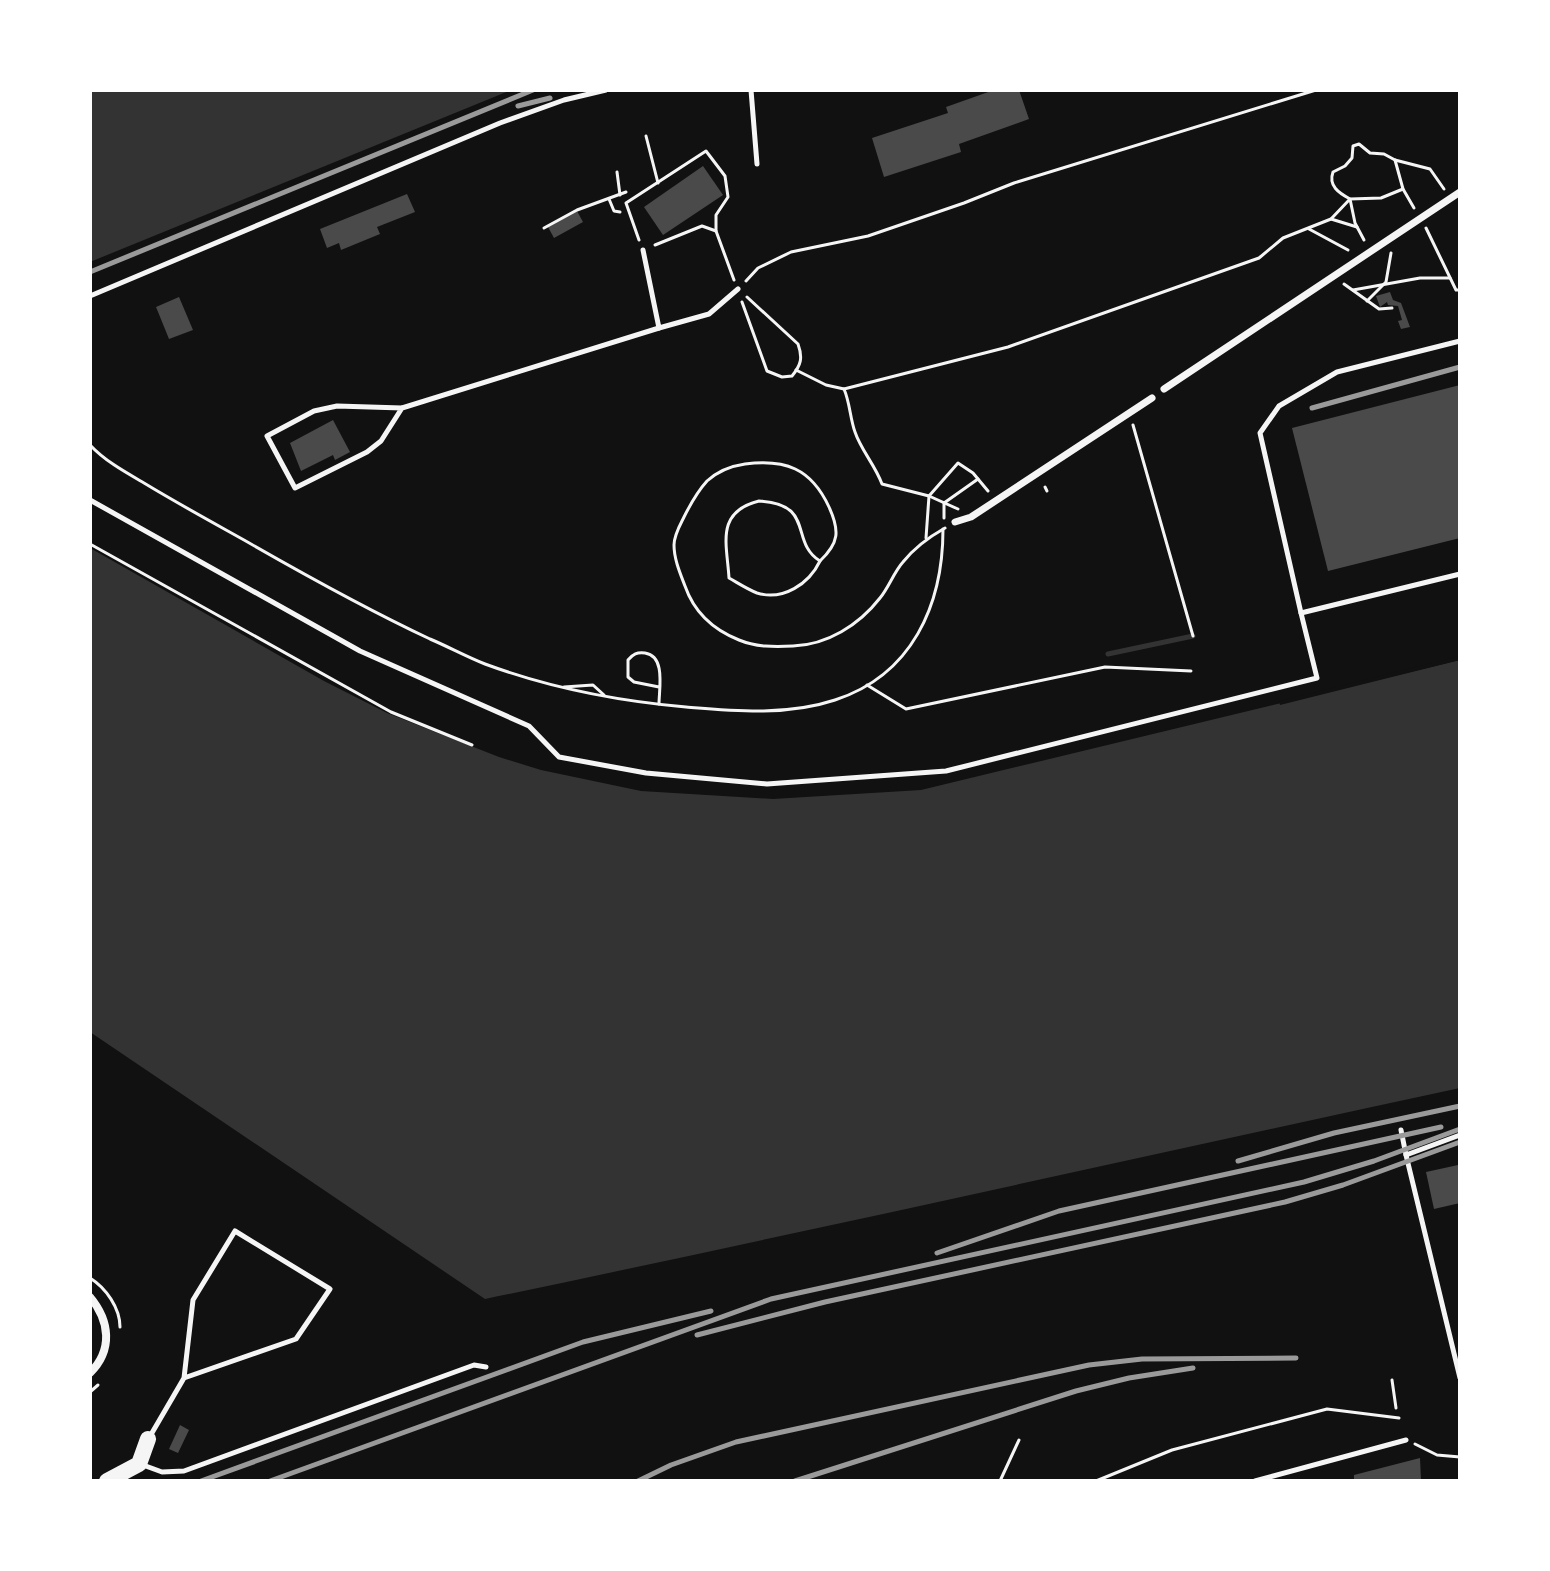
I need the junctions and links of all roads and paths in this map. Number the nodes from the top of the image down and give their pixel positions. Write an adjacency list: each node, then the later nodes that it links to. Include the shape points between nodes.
1 (606, 90): 34 (lane, via 500,123)
2 (751, 90): 6 (lane)
3 (1316, 90): 31 (path, via 1014,183 868,236 791,252 758,268)
4 (646, 136): 8 (path)
5 (1395, 160): 9 (path); 14 (path, via 1353,146 1352,158 1331,177 1335,190); 15 (path, via 1430,169)
6 (757, 164)
7 (617, 172): 12 (path)
8 (658, 183): 23 (path, via 706,151 725,176 728,197 716,215); 26 (path, via 626,203)
9 (1403, 189): 14 (path, via 1381,198); 16 (path)
10 (626, 192): 12 (path)
11 (1460, 192): 15 (street)
12 (620, 195): 13 (path)
13 (609, 199): 17 (path); 21 (path)
14 (1350, 199): 19 (path); 20 (path)
15 (1450, 199): 18 (street)
16 (1413, 206)
17 (620, 212)
18 (1421, 218): 24 (street); 29 (path)
19 (1331, 219): 20 (path); 22 (path)
20 (1357, 227): 25 (path)
21 (544, 228)
22 (1308, 229): 27 (path); 40 (path, via 1283,238 1259,258 1008,347)
23 (716, 231): 26 (path, via 702,226); 31 (path)
24 (1399, 232): 27 (street); 30 (path)
25 (1365, 240)
26 (643, 250): 37 (lane)
27 (1362, 257): 28 (street)
28 (1334, 274): 32 (path); 41 (street)
29 (1450, 278): 30 (path); 33 (path)
30 (1386, 282): 32 (path); 35 (path)
31 (738, 289): 37 (lane, via 709,314); 39 (path, via 798,344 802,355); 39 (path, via 767,371 782,377)
32 (1353, 290): 35 (path)
33 (1460, 290)
34 (90, 296)
35 (1367, 301): 36 (path, via 1379,309)
36 (1392, 308)
37 (659, 328): 43 (lane)
38 (1460, 341): 58 (lane, via 1337,372 1279,406 1260,433)
39 (796, 370): 40 (path)
40 (844, 389): 47 (path, via 855,434 882,484)
41 (1164, 389)
42 (1152, 398): 44 (street)
43 (402, 408): 43 (lane, via 337,406 314,411 267,436 295,488 367,452 381,441)
44 (1128, 414): 49 (street); 59 (path)
45 (90, 445): 62 (path, via 167,497 379,615 482,663)
46 (978, 479): 47 (path, via 958,463); 49 (path); 50 (path)
47 (929, 496): 50 (path); 54 (path)
48 (90, 500): 58 (lane, via 360,651 529,726 559,757 646,773 767,784 946,771 1317,678)
49 (995, 501): 52 (street)
50 (944, 503): 51 (path); 61 (path, via 943,553 929,615 915,640)
51 (955, 506)
52 (955, 522)
53 (937, 532): 54 (path)
54 (926, 539): 56 (path, via 901,563 863,617 835,636 806,646 770,647 742,642 702,617 687,593 674,544 692,500 708,480 737,464 765,461 802,472 827,503 836,537)
55 (90, 544): 66 (path, via 391,712)
56 (820, 561): 56 (path, via 804,543 796,516 773,501 741,508 726,530 729,578 755,592 790,591 805,582)
57 (1460, 574): 58 (lane)
58 (1301, 613)
59 (1193, 636)
60 (1191, 671): 61 (path, via 1105,667 906,709)
61 (867, 685): 65 (path, via 801,708 746,712)
62 (560, 687): 64 (path); 64 (path, via 593,685)
63 (659, 687): 63 (path, via 658,663 652,655 634,654 628,660 628,677); 65 (path)
64 (604, 696): 65 (path)
65 (659, 704)
66 (472, 745)
67 (1401, 1130): 69 (lane)
68 (1460, 1135): 69 (lane)
69 (1406, 1155): 73 (lane)
70 (90, 1297): 72 (street, via 107,1329 106,1349)
71 (486, 1367): 82 (lane, via 474,1365 184,1471 162,1472)
72 (90, 1373)
73 (1460, 1373)
74 (184, 1378): 74 (lane, via 296,1339 330,1289 235,1231 193,1300); 78 (lane)
75 (1392, 1380): 76 (path)
76 (1396, 1408)
77 (1399, 1418): 85 (path, via 1327,1409 1172,1450)
78 (148, 1439): 82 (main road)
79 (1019, 1440): 84 (path)
80 (1406, 1440): 81 (path, via 1437,1455); 86 (lane)
81 (1460, 1457)
82 (139, 1464): 83 (main road)
83 (107, 1481)
84 (1000, 1481)
85 (1096, 1481)
86 (1255, 1481)

